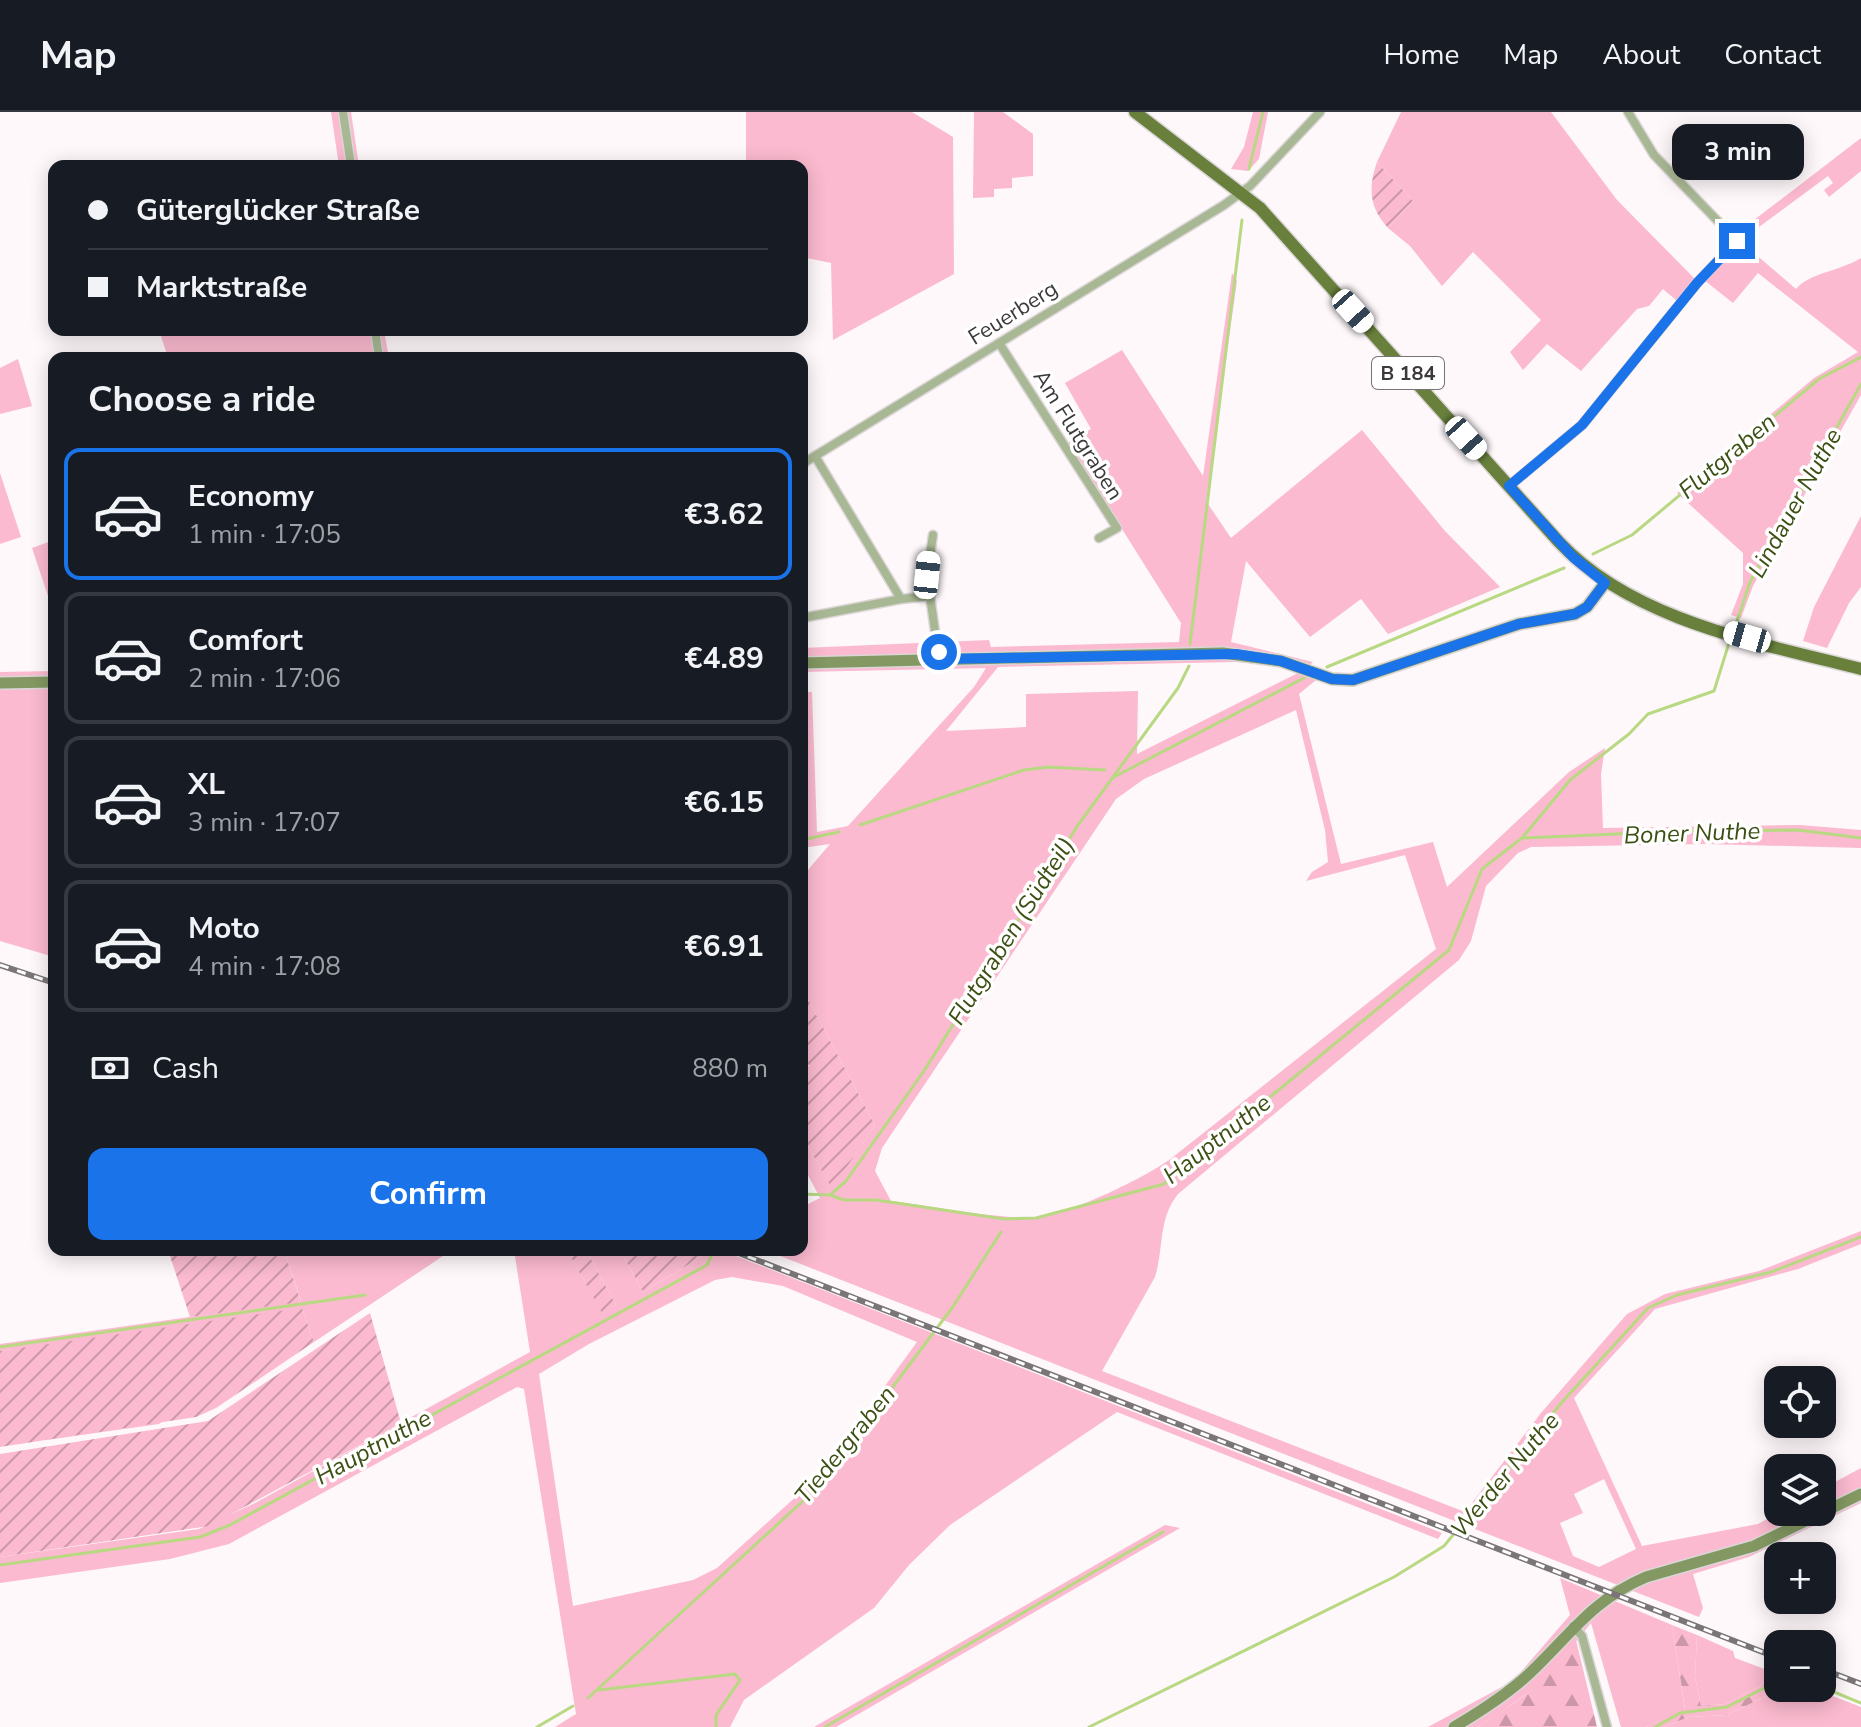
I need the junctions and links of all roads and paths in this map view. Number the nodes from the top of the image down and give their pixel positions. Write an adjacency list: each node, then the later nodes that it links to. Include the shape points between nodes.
1 (343, 112): 5 (street)
2 (1135, 112): 6 (main road, B 184)
3 (1320, 112): 6 (street, Feuerberg)
4 (1628, 112): 10 (street, via 1654,155 1737,241 1582,425)
5 (350, 160)
6 (1242, 191): 7 (street, Feuerberg); 10 (main road, B 184)
7 (999, 343): 8 (street, Feuerberg); 12 (street, Am Flutgraben, via 1117,528)
8 (815, 456): 9 (street, Feuerberg); 15 (street)
9 (808, 460)
10 (1509, 486): 13 (main road, B 184, via 1573,557)
11 (933, 535): 14 (street, via 927,575)
12 (1099, 538)
13 (1605, 583): 17 (street, via 1575,614 1519,624 1353,680 1223,653); 19 (main road, B 184, via 1658,611)
14 (930, 596): 15 (street); 17 (street)
15 (901, 599): 16 (street)
16 (808, 617)
17 (939, 659): 18 (street)
18 (808, 663)
19 (1861, 669)
20 (48, 682): 21 (street)
21 (0, 683)
22 (1861, 1494): 23 (street, via 1754,1546 1638,1580)
23 (1573, 1626): 24 (street, via 1497,1700); 25 (street, via 1582,1636)
24 (1454, 1727)
25 (1607, 1727)

